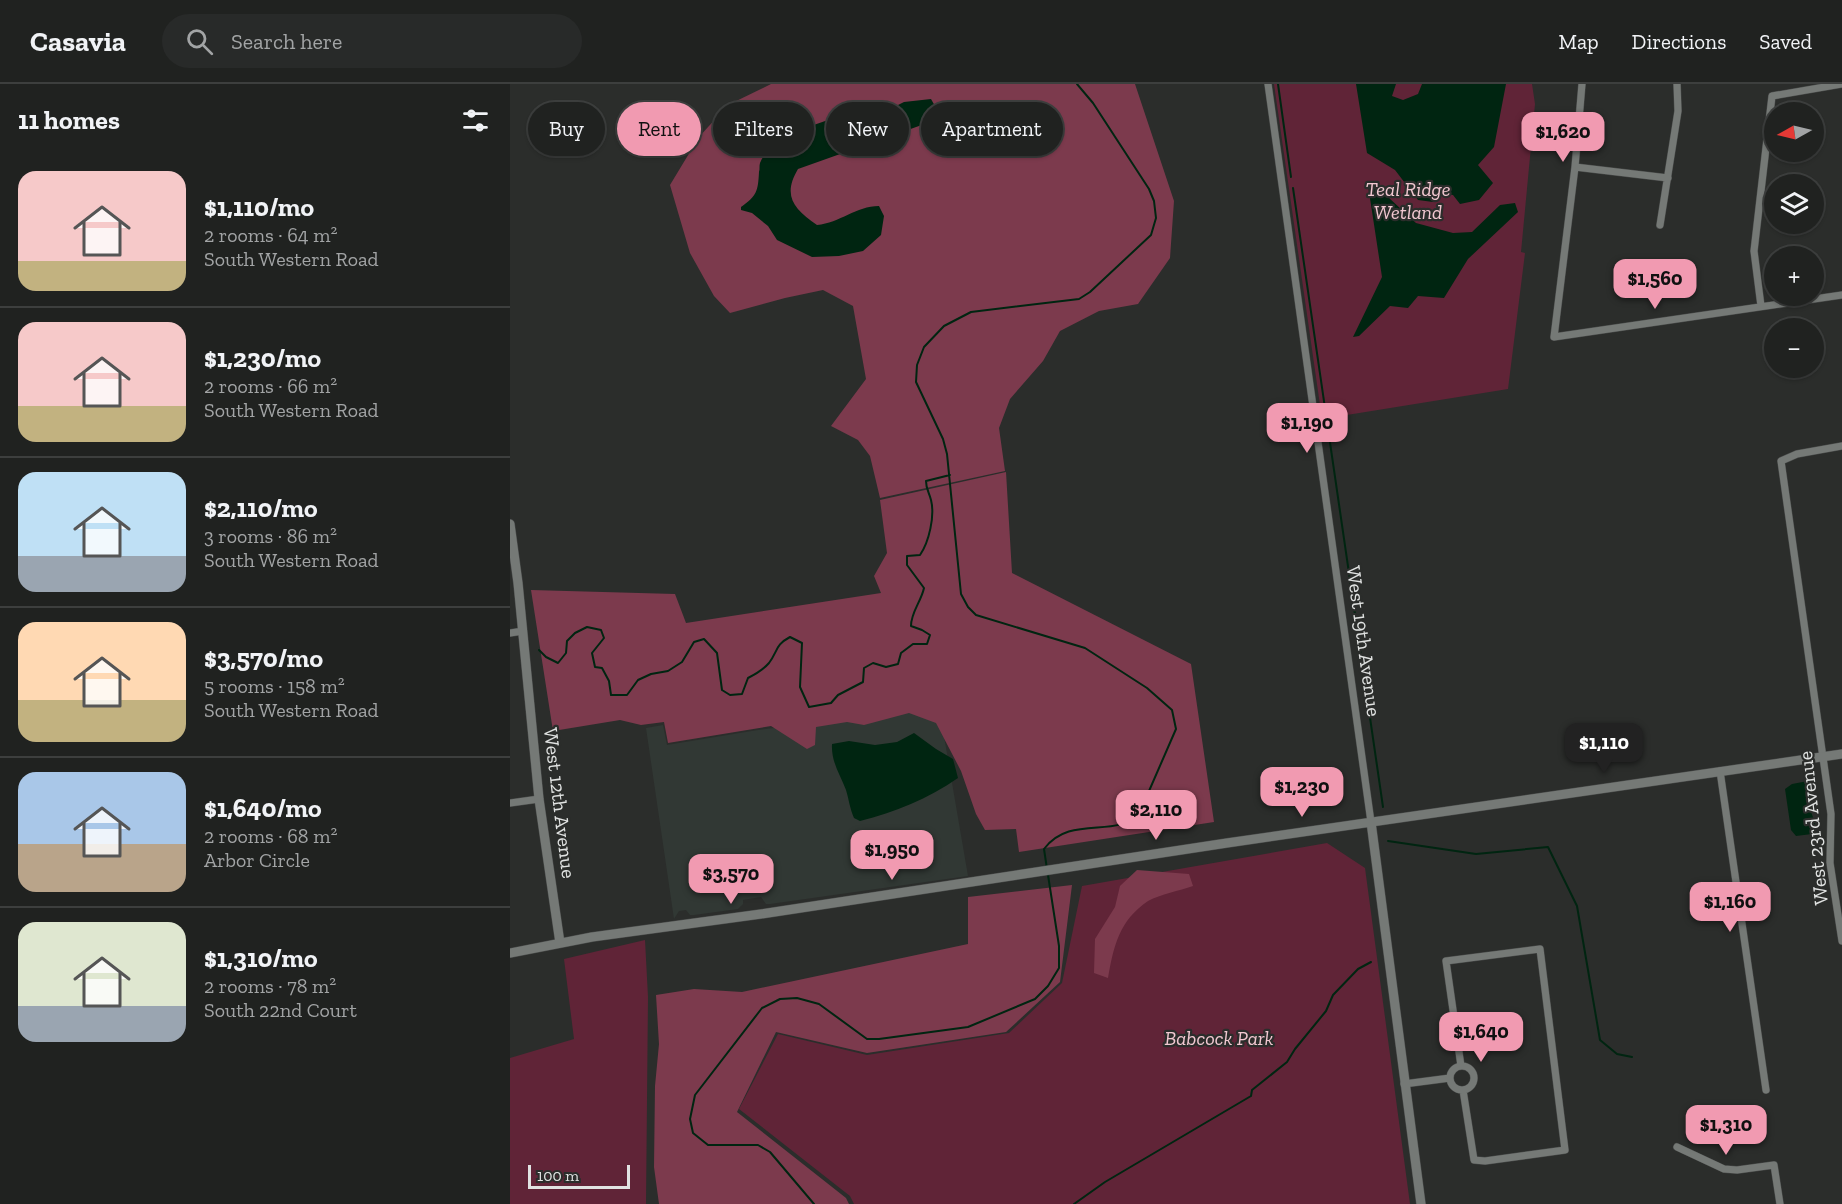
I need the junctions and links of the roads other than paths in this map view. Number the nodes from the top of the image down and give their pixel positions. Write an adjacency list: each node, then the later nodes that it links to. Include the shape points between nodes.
1 (1268, 84): 22 (street, West 19th Avenue)
2 (1582, 84): 5 (street)
3 (1677, 84): 6 (street, via 1678,111)
4 (1842, 84): 9 (street, via 1772,96 1754,251)
5 (1575, 166): 6 (street); 9 (street, via 1554,338)
6 (1668, 178): 7 (street)
7 (1660, 225)
8 (1842, 295): 9 (street)
9 (1761, 306)
10 (1842, 446): 16 (street, West 23rd Avenue, via 1781,461)
11 (510, 524): 12 (main road, West 12th Avenue)
12 (511, 534): 13 (main road, West 12th Avenue)
13 (523, 631): 14 (street); 18 (main road, West 12th Avenue)
14 (510, 633)
15 (1842, 754): 16 (main road)
16 (1823, 756): 17 (main road); 21 (street, West 23rd Avenue)
17 (1720, 771): 22 (main road); 31 (street)
18 (539, 799): 19 (street); 25 (main road, West 12th Avenue)
19 (510, 803)
20 (1842, 812): 21 (street)
21 (1831, 814): 23 (street, West 23rd Avenue, via 1830,863)
22 (1371, 822): 25 (main road); 29 (main road, West 19th Avenue)
23 (1839, 904): 24 (street, West 23rd Avenue)
24 (1842, 941)
25 (560, 943): 26 (main road)
26 (510, 953)
27 (1461, 1066): 28 (street); 30 (street, via 1471,1070 1473,1077); 30 (street, via 1446,960 1540,949 1565,1150 1474,1160)
28 (1450, 1078): 29 (street); 30 (street, via 1455,1088)
29 (1404, 1084): 33 (main road, West 19th Avenue)
30 (1463, 1090)
31 (1766, 1090)
32 (1677, 1147): 34 (street, via 1724,1169 1774,1165)
33 (1421, 1204)
34 (1780, 1204)

